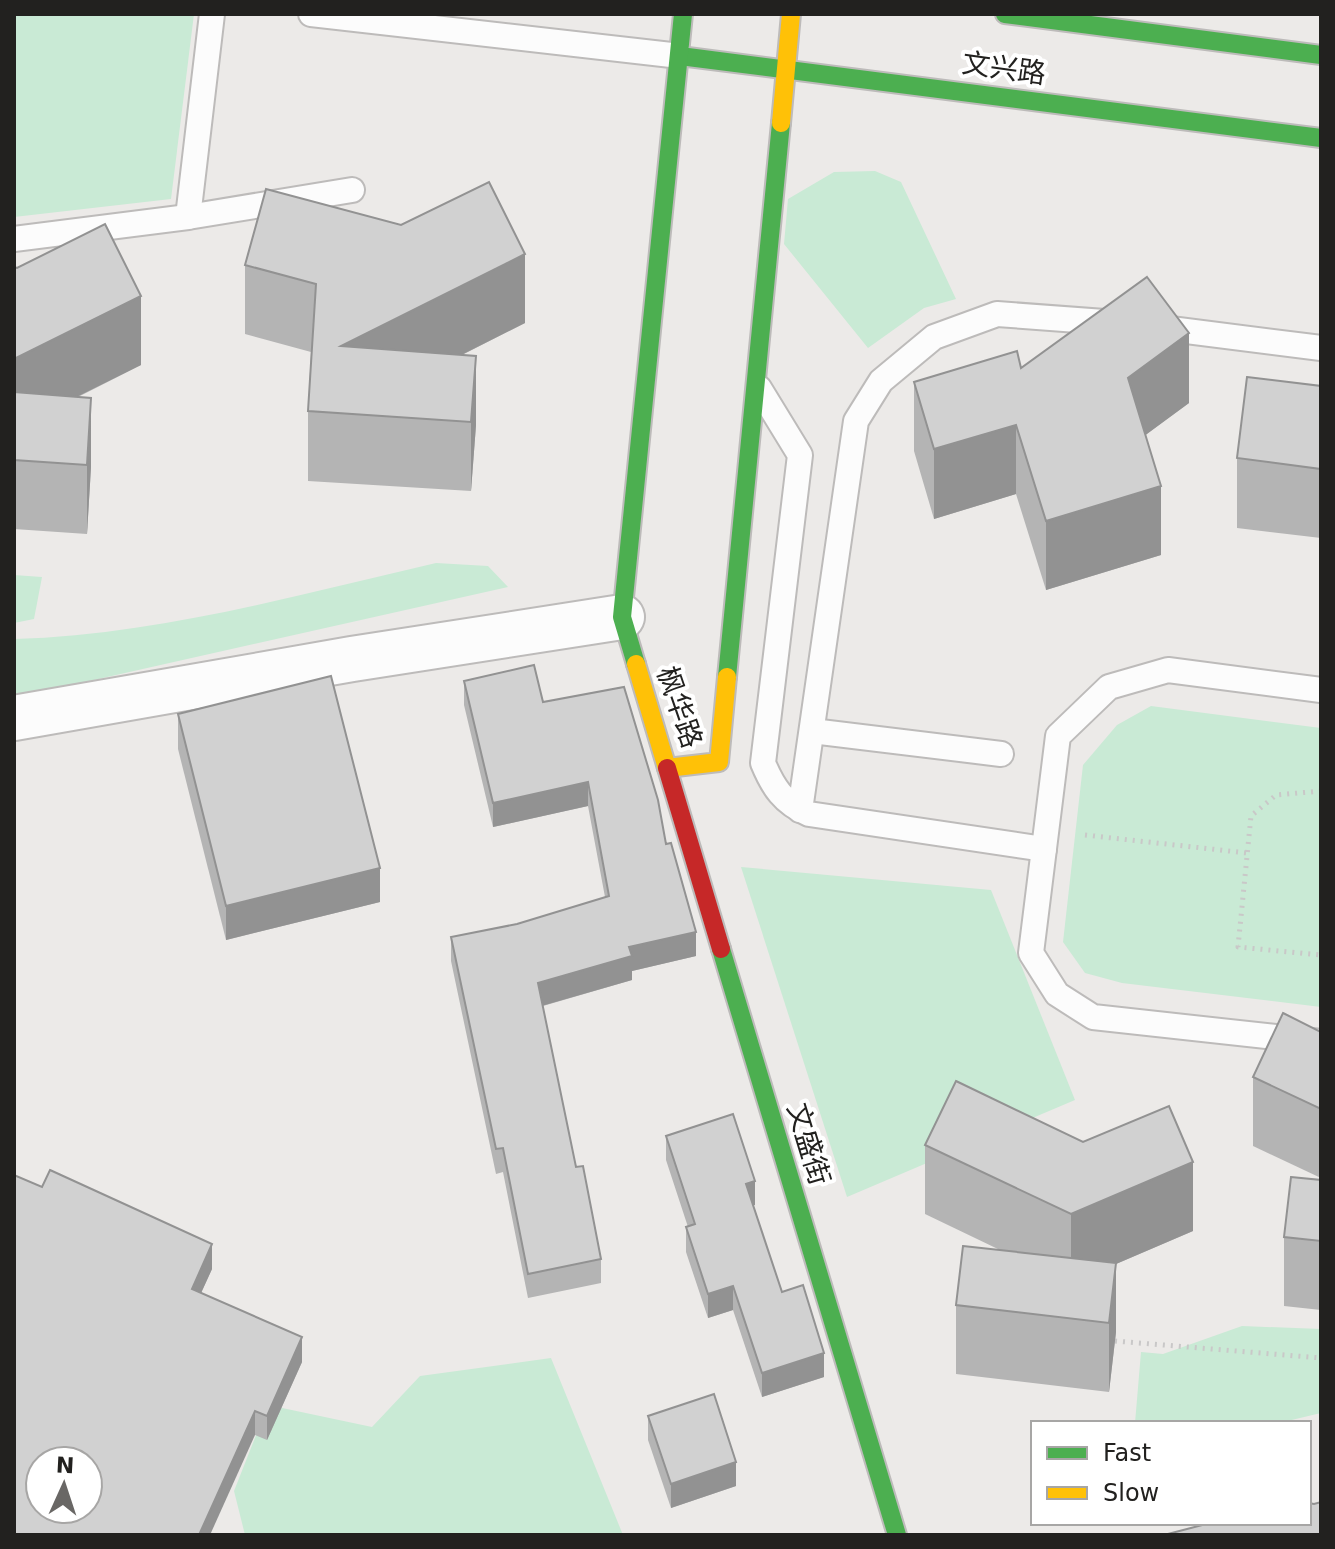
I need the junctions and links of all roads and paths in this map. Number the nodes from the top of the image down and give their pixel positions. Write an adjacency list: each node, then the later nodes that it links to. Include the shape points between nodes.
1 (212, 14): 11 (lane)
2 (311, 14): 7 (lane)
3 (683, 14): 7 (street, 枫华路)
4 (791, 14): 8 (street, 枫华路)
5 (1005, 14): 6 (street, 文兴路)
6 (1321, 55)
7 (680, 56): 8 (street, 文兴路); 15 (street, 枫华路)
8 (786, 67): 9 (street, 文兴路); 14 (street, 枫华路)
9 (1321, 138)
10 (352, 190): 11 (lane)
11 (188, 217): 12 (lane)
12 (14, 239)
13 (1321, 348): 18 (lane, via 1080,318 997,314 934,337 881,381 856,421)
14 (755, 382): 20 (street, 枫华路, via 719,762); 22 (lane, via 800,455 763,763 773,787)
15 (622, 617): 17 (street); 20 (street, 枫华路)
16 (1321, 690): 23 (lane, via 1168,670 1109,687 1058,736)
17 (14, 718)
18 (812, 731): 19 (lane); 22 (lane)
19 (1001, 754)
20 (667, 768): 29 (street, 文盛街)
21 (1321, 791): 24 (path, via 1276,795 1251,816)
22 (800, 810): 23 (lane)
23 (1045, 840): 24 (path); 26 (lane, via 1031,953 1057,994 1093,1017)
24 (1247, 853): 25 (path, via 1238,947)
25 (1321, 955)
26 (1321, 1042)
27 (1115, 1341): 28 (path)
28 (1321, 1358)
29 (897, 1535)

